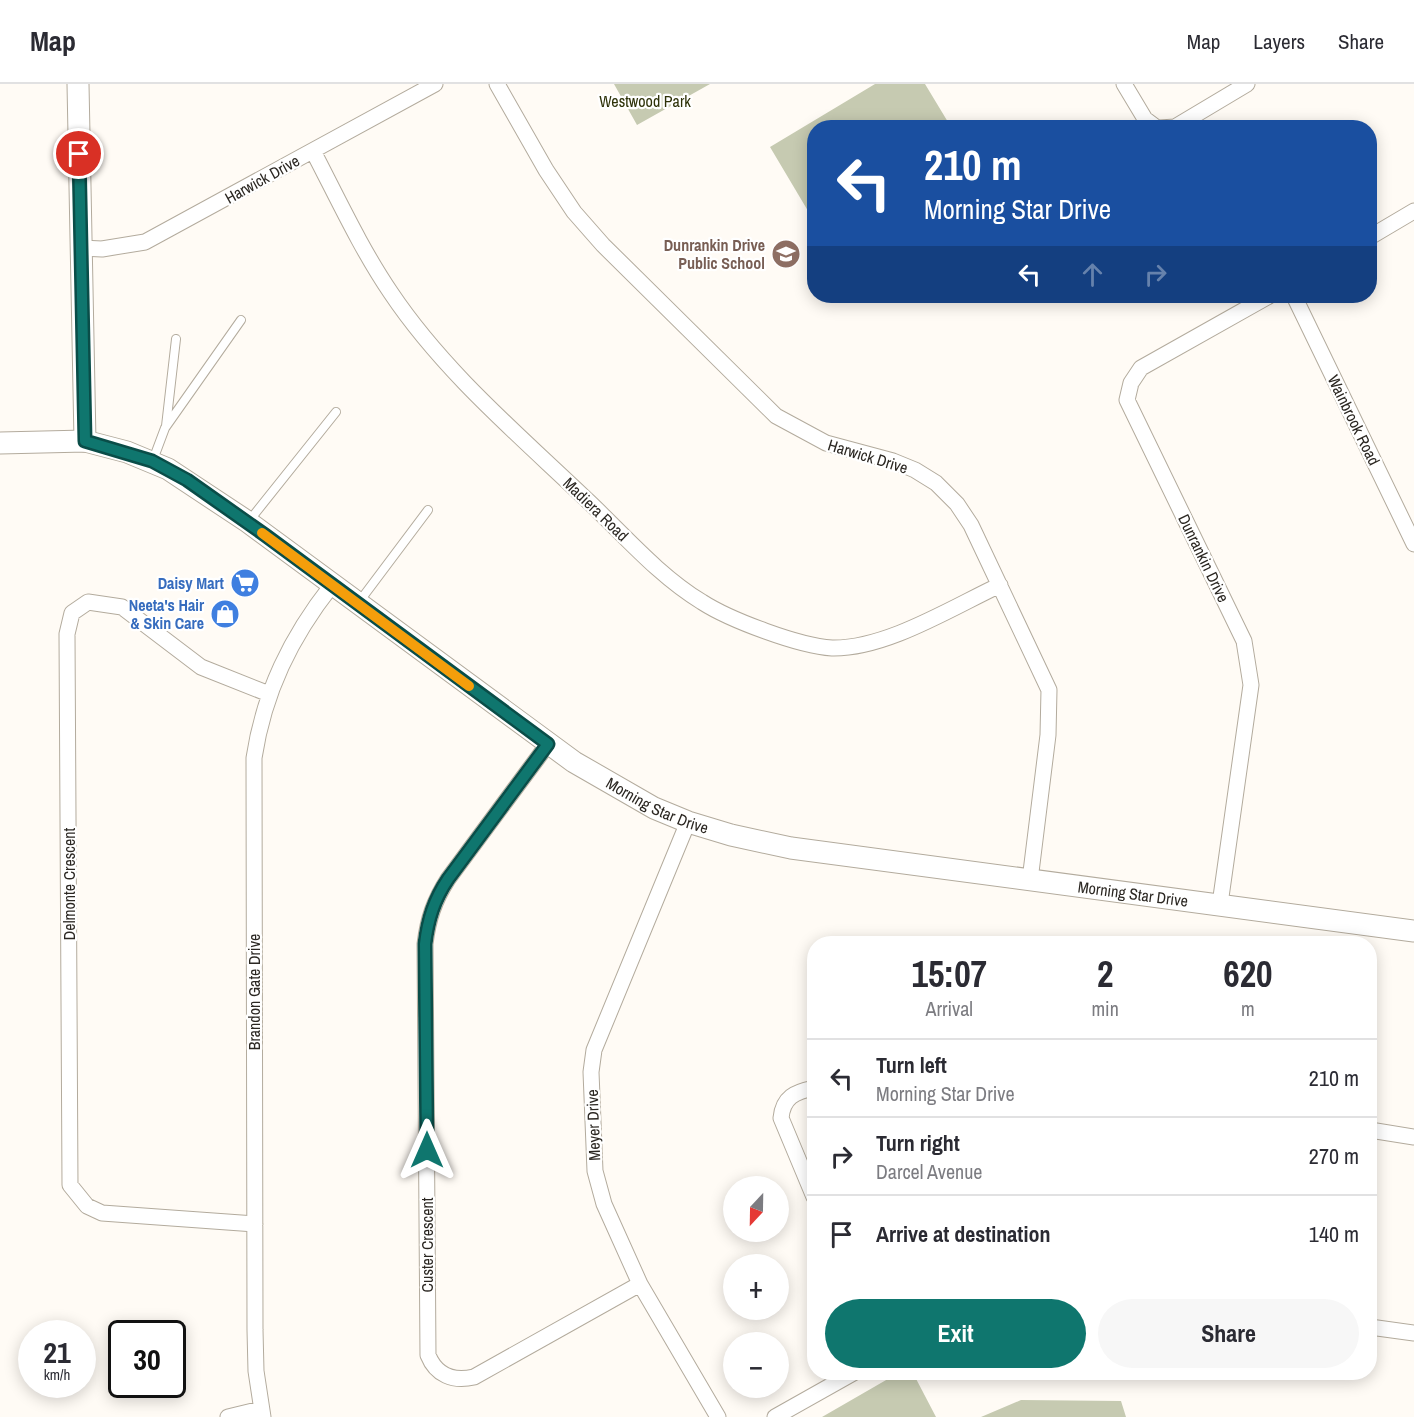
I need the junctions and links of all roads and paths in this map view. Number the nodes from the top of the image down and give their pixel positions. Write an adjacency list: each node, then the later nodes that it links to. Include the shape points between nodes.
1 (78, 84): 11 (street)
2 (435, 84): 8 (street, Harwick Drive)
3 (497, 84): 25 (street, Harwick Drive, via 546,170 574,212 603,244 776,416 826,443 893,461 936,483 971,525)
4 (1124, 84): 6 (street)
5 (1247, 84): 7 (street)
6 (1147, 120)
7 (1187, 120)
8 (313, 151): 11 (street, Harwick Drive, via 145,242); 25 (street, Madiera Road, via 391,294 438,355 654,564 702,602 764,631 830,648 858,646 890,636)
9 (1414, 211): 10 (street)
10 (1377, 233)
11 (81, 249): 18 (street)
12 (1257, 303): 31 (street, Dunrankin Drive, via 1141,368 1131,383 1128,400 1244,641 1249,662 1251,685)
13 (1297, 303): 23 (street, Wainbrook Road)
14 (241, 320): 17 (lane)
15 (176, 339): 17 (lane)
16 (336, 412): 22 (lane)
17 (165, 428): 20 (lane)
18 (85, 441): 19 (street, Morning Star Drive); 20 (street, Morning Star Drive)
19 (0, 443)
20 (152, 461): 22 (street, Morning Star Drive)
21 (428, 510): 26 (lane)
22 (248, 522): 24 (street, Morning Star Drive)
23 (1414, 544)
24 (332, 585): 26 (street, Morning Star Drive); 27 (street, Brandon Gate Drive, via 288,651)
25 (1000, 585): 30 (street, Harwick Drive, via 1048,690 1048,735)
26 (358, 603): 28 (street, Morning Star Drive)
27 (269, 694): 37 (street, Brandon Gate Drive, via 252,785); 37 (street, Delmonte Crescent, via 201,667 122,607 88,602 72,613 67,634 70,1185 87,1206 102,1213)
28 (548, 744): 29 (street, Morning Star Drive, via 613,786); 38 (street, Custer Crescent, via 448,879 435,899 428,921 428,1355 433,1366 445,1376 461,1380 474,1377)
29 (688, 822): 30 (street, Morning Star Drive, via 791,848); 38 (street, Meyer Drive, via 601,1028 591,1072 599,1189)
30 (1030, 880): 31 (street, Morning Star Drive)
31 (1220, 904): 32 (street, Morning Star Drive)
32 (1414, 930)
33 (807, 1090): 36 (street, via 791,1095 782,1105 781,1118)
34 (1377, 1131): 35 (street)
35 (1414, 1137)
36 (807, 1180)
37 (255, 1224): 42 (street, Brandon Gate Drive, via 255,1330)
38 (640, 1284): 44 (street, Meyer Drive)
39 (1377, 1328): 40 (street)
40 (1414, 1333)
41 (841, 1380): 45 (street)
42 (262, 1413): 43 (street)
43 (228, 1417)
44 (718, 1417)
45 (775, 1417)

